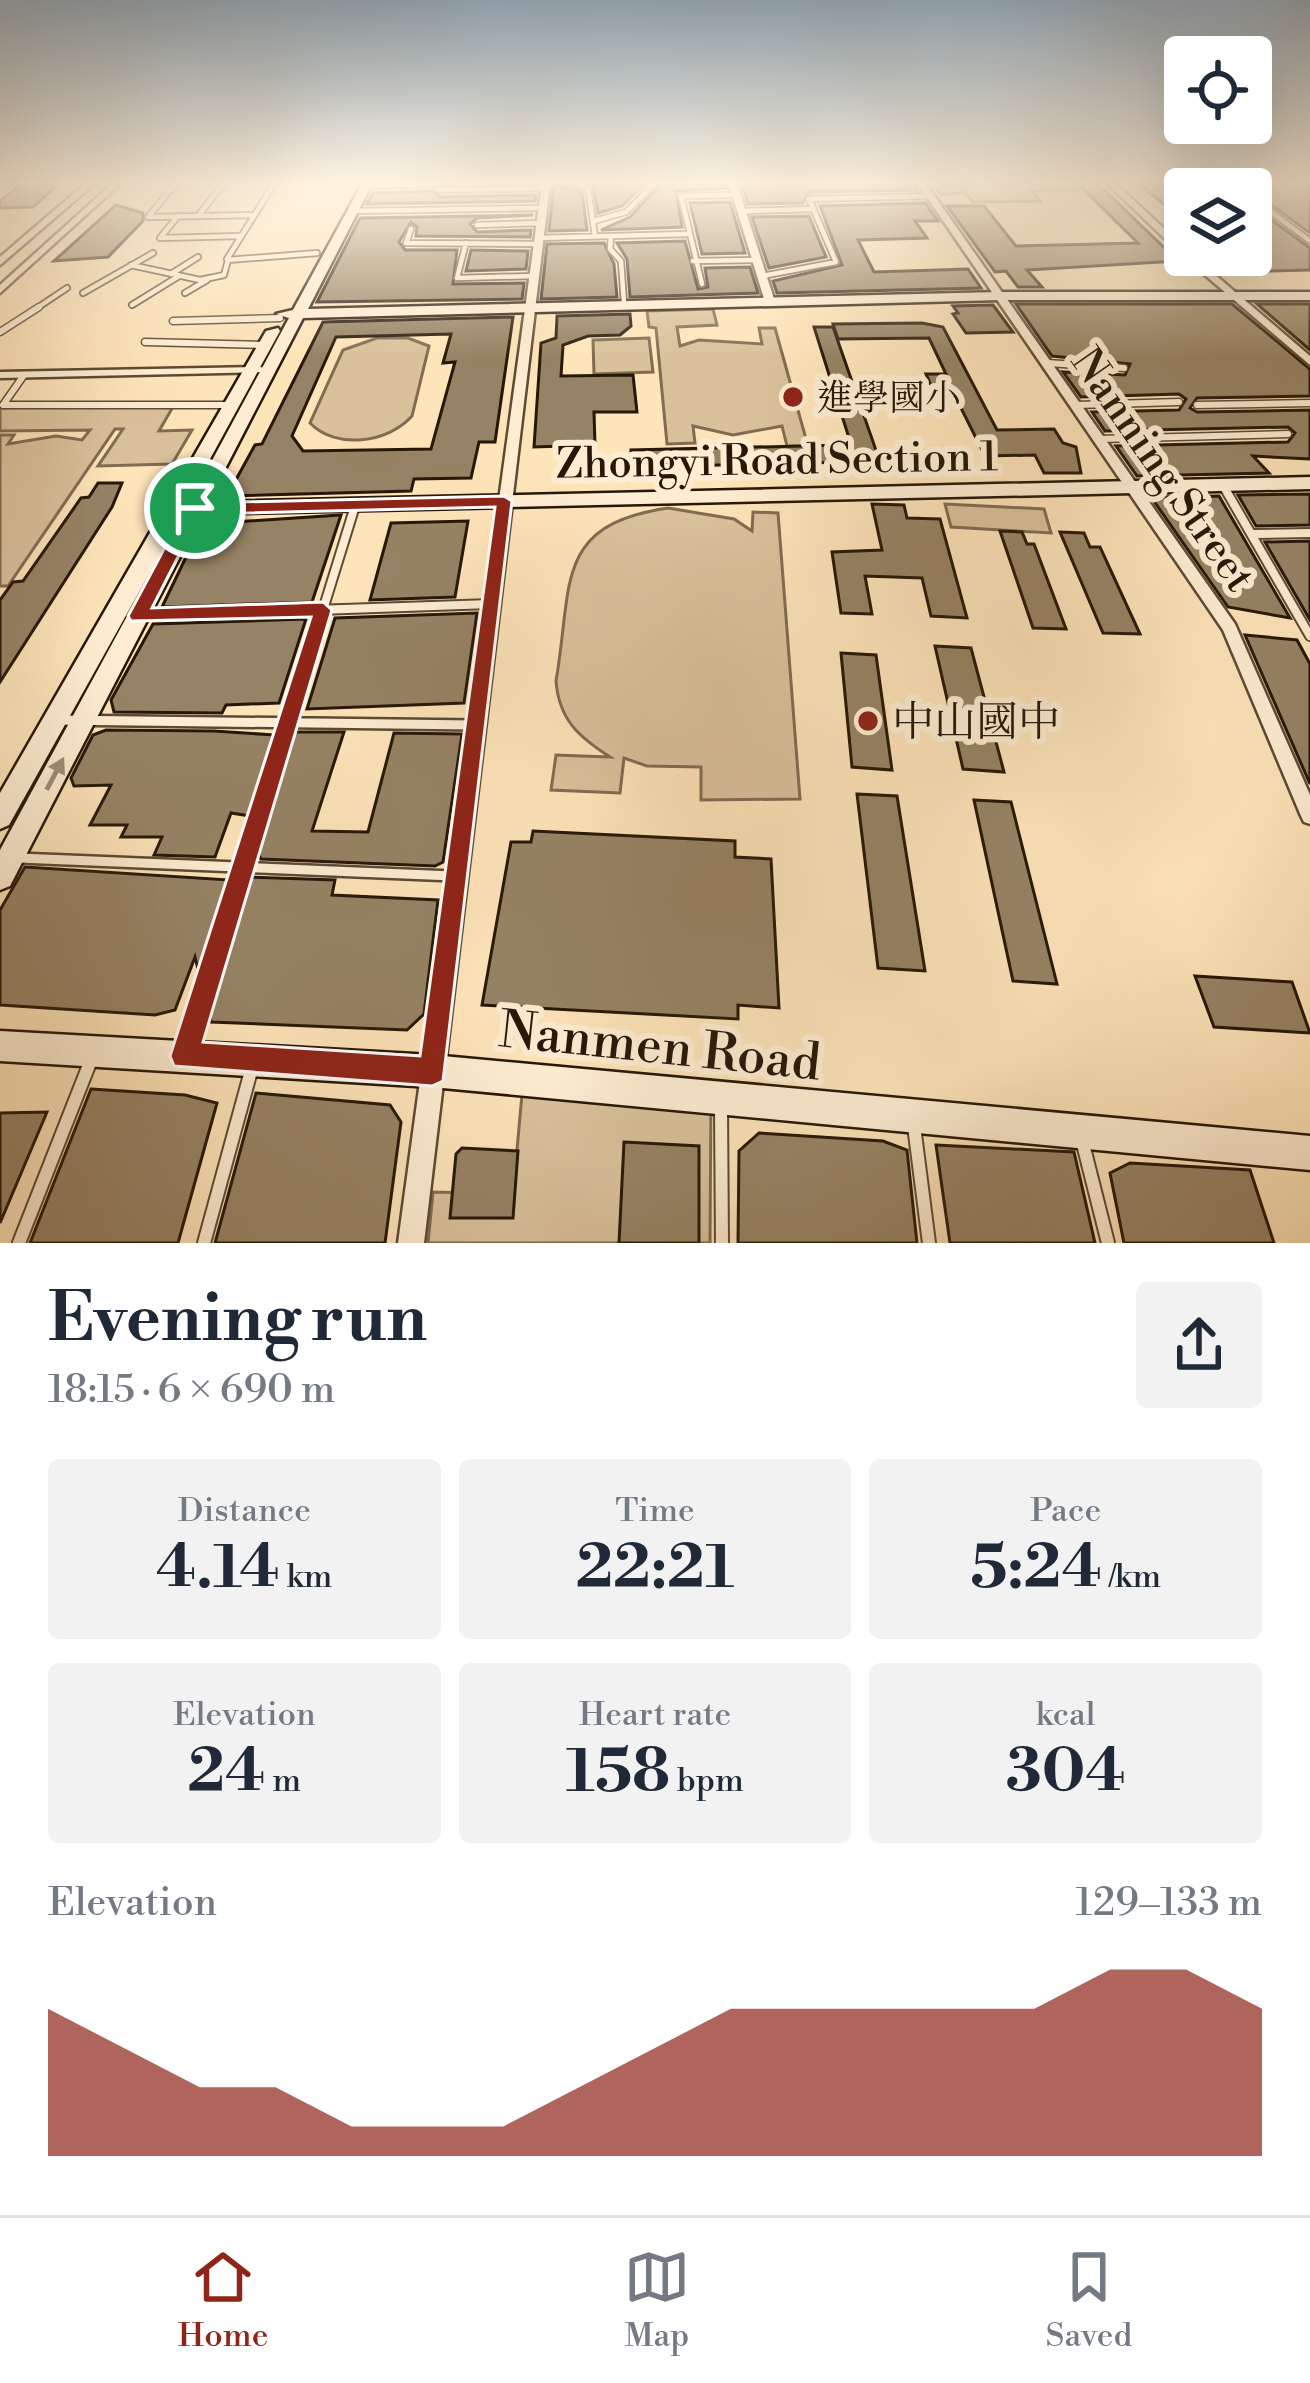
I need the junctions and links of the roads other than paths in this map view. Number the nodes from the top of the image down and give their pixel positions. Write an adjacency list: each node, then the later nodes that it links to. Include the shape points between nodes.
1 (23, 242): 21 (street)
2 (41, 242): 29 (street)
3 (53, 242): 33 (street)
4 (237, 242): 19 (lane)
5 (324, 242): 17 (street)
6 (333, 242): 43 (street)
7 (406, 242): 15 (lane)
8 (502, 242): 15 (lane)
9 (538, 242): 26 (street)
10 (611, 242): 40 (lane, via 621,261)
11 (689, 242): 22 (lane)
12 (751, 242): 20 (street)
13 (828, 242): 27 (lane, via 836,262)
14 (963, 242): 36 (street, Nanning Street)
15 (466, 243): 26 (lane, via 457,278)
16 (153, 253): 23 (lane)
17 (317, 253): 19 (lane); 43 (street)
18 (198, 257): 24 (lane)
19 (228, 260): 30 (lane, via 224,275)
20 (757, 260): 22 (lane); 27 (street)
21 (0, 262)
22 (693, 262): 31 (lane)
23 (130, 266): 24 (lane); 34 (lane)
24 (170, 274): 25 (lane)
25 (181, 276): 30 (lane); 41 (lane)
26 (533, 276): 42 (street)
27 (762, 276): 39 (street)
28 (1209, 276): 38 (street)
29 (0, 278)
30 (208, 279): 35 (lane)
31 (702, 284)
32 (67, 288): 45 (lane)
33 (0, 290)
34 (83, 292)
35 (185, 293)
36 (1000, 296): 38 (street); 39 (street); 50 (street, Nanning Street)
37 (1310, 296): 38 (street)
38 (1231, 297): 48 (street)
39 (770, 302): 42 (street)
40 (624, 303)
41 (132, 305)
42 (528, 308): 43 (street); 66 (street)
43 (287, 315): 44 (lane); 47 (street); 52 (street)
44 (173, 321)
45 (0, 332)
46 (145, 342): 47 (lane)
47 (265, 345): 52 (street)
48 (1304, 350): 49 (street)
49 (1310, 362)
50 (1047, 363): 51 (lane); 59 (street, Nanning Street)
51 (1124, 368)
52 (260, 370): 54 (street); 58 (street); 68 (street)
53 (0, 375): 54 (street)
54 (24, 375): 57 (lane)
55 (1179, 402): 59 (lane)
56 (1310, 403): 60 (lane)
57 (2, 405): 58 (lane)
58 (231, 405): 68 (street)
59 (1076, 405): 62 (street, Nanning Street)
60 (1197, 405)
61 (1288, 434): 62 (lane)
62 (1100, 439): 65 (street, Nanning Street)
63 (1310, 482): 64 (street, Zhongyi Road Section 1)
64 (1222, 485): 65 (street, Zhongyi Road Section 1); 70 (lane)
65 (1133, 487): 66 (street, Zhongyi Road Section 1); 80 (street, Nanning Street, via 1230,628)
66 (504, 501): 67 (street, Zhongyi Road Section 1); 71 (street)
67 (356, 505): 68 (street, Zhongyi Road Section 1); 72 (lane)
68 (184, 509): 73 (street); 74 (street)
69 (1310, 533): 70 (lane)
70 (1255, 534): 75 (lane)
71 (491, 604): 72 (lane); 79 (street)
72 (323, 610): 73 (lane); 78 (lane)
73 (138, 616): 74 (lane); 77 (street)
74 (110, 623): 76 (street)
75 (1310, 636)
76 (56, 720): 77 (lane); 81 (street)
77 (83, 720): 78 (lane); 82 (street, one-way to 77)
78 (287, 723): 79 (lane); 83 (lane)
79 (476, 724): 84 (street)
80 (1310, 815)
81 (0, 818)
82 (6, 867): 83 (lane)
83 (240, 871): 84 (lane); 87 (lane)
84 (457, 876): 89 (street)
85 (0, 1046): 86 (street, Nanmen Road)
86 (96, 1048): 87 (street, Nanmen Road); 94 (lane)
87 (184, 1056): 88 (street, Nanmen Road)
88 (254, 1060): 89 (street, Nanmen Road); 95 (lane)
89 (432, 1071): 90 (street, Nanmen Road); 96 (street)
90 (721, 1100): 91 (street, Nanmen Road); 97 (lane)
91 (913, 1118): 92 (street, Nanmen Road); 98 (lane)
92 (1080, 1132): 93 (street, Nanmen Road); 99 (lane)
93 (1310, 1153)
94 (19, 1243)
95 (204, 1243)
96 (411, 1243)
97 (722, 1243)
98 (929, 1243)
99 (1108, 1243)

